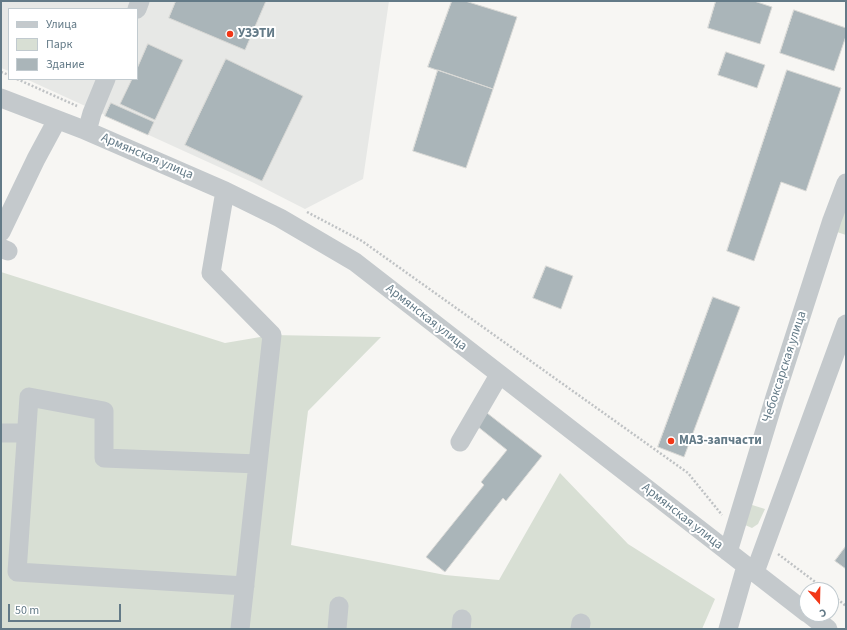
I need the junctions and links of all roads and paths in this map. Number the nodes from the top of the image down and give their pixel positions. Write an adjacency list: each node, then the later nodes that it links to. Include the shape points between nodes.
1 (106, 80): 4 (street)
2 (1, 98): 3 (street, Армянская улица)
3 (57, 120): 4 (street, Армянская улица); 7 (street)
4 (87, 131): 6 (street, Армянская улица)
5 (846, 183): 14 (street, Чебоксарская улица, via 773,404)
6 (225, 191): 9 (street, Армянская улица, via 280,218 355,262); 13 (street, via 211,273 272,335)
7 (1, 232)
8 (846, 324): 15 (street)
9 (499, 374): 12 (street); 14 (street, Армянская улица)
10 (1, 433): 11 (street)
11 (26, 433): 13 (street, via 29,397 104,411 104,458); 16 (street, via 17,572)
12 (460, 442)
13 (258, 464): 16 (street)
14 (728, 552): 15 (street, Армянская улица)
15 (750, 569): 18 (street, Армянская улица); 22 (street)
16 (245, 586): 20 (street)
17 (339, 606): 21 (street)
18 (799, 606)
19 (819, 622): 23 (street, Армянская улица)
20 (240, 629)
21 (337, 629)
22 (728, 629)
23 (828, 629)

